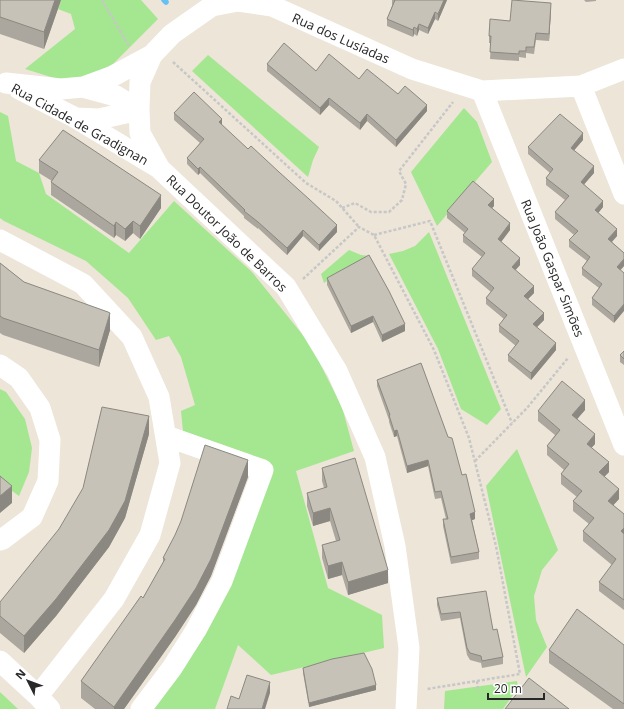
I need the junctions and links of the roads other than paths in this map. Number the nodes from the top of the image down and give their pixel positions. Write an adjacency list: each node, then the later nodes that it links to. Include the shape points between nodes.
1 (150, 55): 5 (street, Rua dos Lusíadas, via 113,76); 6 (street, Rua dos Lusíadas, via 172,34 212,6 238,1 272,6 412,70); 7 (street, Rua Doutor João de Barros, via 140,82)
2 (624, 69): 4 (street, Rua dos Lusíadas)
3 (3, 81): 5 (street, Rua dos Lusíadas, via 61,89); 8 (street, Rua Cidade de Gradignan)
4 (581, 86): 6 (street, Rua dos Lusíadas); 10 (street)
5 (84, 87): 7 (street, via 116,96)
6 (474, 88): 14 (street, Rua João Gaspar Simões)
7 (139, 110): 8 (street, via 99,119); 9 (street, Rua Doutor João de Barros, via 140,134)
8 (74, 118): 9 (street, Rua Cidade de Gradignan)
9 (160, 169): 17 (street, Rua Doutor João de Barros, via 286,287 337,371 376,457 394,546 409,648)
10 (624, 194)
11 (0, 240): 13 (street, via 83,284 132,337 159,397)
12 (0, 365): 15 (street, via 19,378 40,408 50,440 48,481 32,517)
13 (166, 436): 18 (street, via 170,463 150,535 114,600); 19 (street, via 263,470 222,581 176,662)
14 (624, 445)
15 (0, 540)
16 (0, 661): 18 (street)
17 (406, 701)
18 (44, 702)
19 (141, 709)

